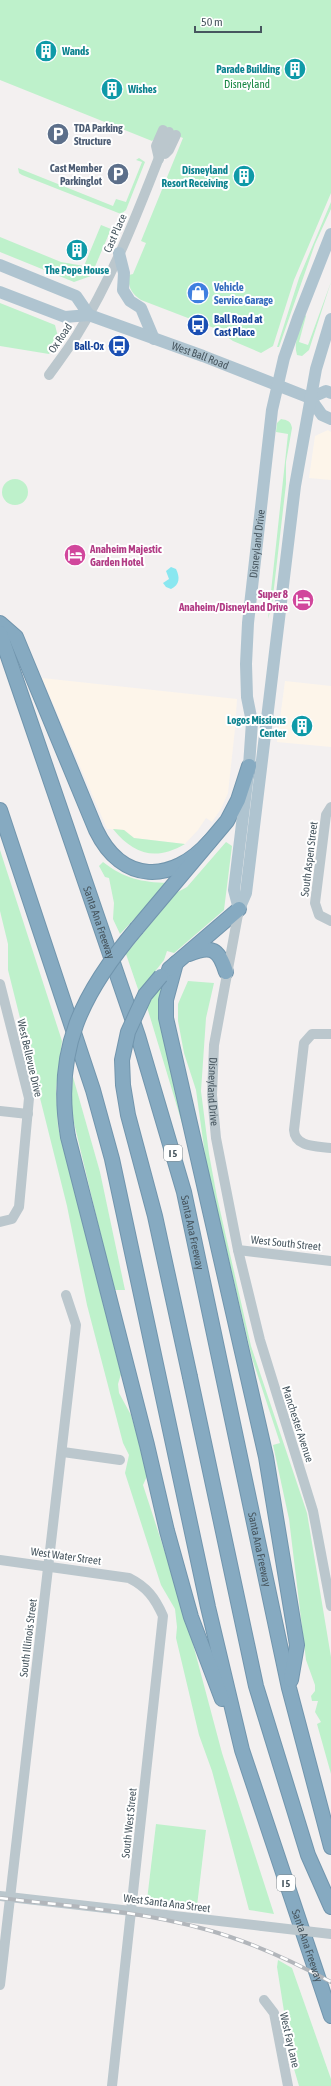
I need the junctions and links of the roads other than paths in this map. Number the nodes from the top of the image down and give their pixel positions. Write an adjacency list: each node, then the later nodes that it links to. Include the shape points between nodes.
1 (159, 159): 1 (street, Cast Place, via 156,146 169,132 169,150); 3 (street, Cast Place)
2 (331, 234): 10 (main road, Disneyland Drive, via 298,318)
3 (119, 254): 6 (street, Cast Place); 8 (main road, via 124,273 123,290 130,301 141,308)
4 (0, 265): 6 (main road, via 76,296)
5 (0, 292): 6 (main road, West Ball Road, via 65,317)
6 (89, 315): 8 (main road, West Ball Road); 9 (street, Ox Road)
7 (331, 319): 12 (main road, Disneyland Drive)
8 (154, 339): 10 (main road, West Ball Road)
9 (50, 375)
10 (278, 386): 12 (main road, West Ball Road); 16 (main road, Disneyland Drive, via 272,410 246,643 247,696 252,722)
11 (331, 393): 12 (main road, via 326,391)
12 (310, 398): 13 (main road, via 322,415); 20 (main road, Disneyland Drive, via 286,547 246,892)
13 (331, 418)
14 (0, 623): 19 (highway, via 16,637 96,830 112,855 141,871 162,871 184,864)
15 (0, 633): 39 (highway, Santa Ana Freeway / I 5, via 138,1036 182,1184)
16 (249, 766): 19 (highway, via 235,806); 20 (main road, Disneyland Drive, via 234,890)
17 (331, 807): 21 (street, South Aspen Street, via 326,815 315,903 319,915)
18 (0, 810): 40 (highway, Santa Ana Freeway / I 5, via 93,1090 112,1159 208,1607)
19 (210, 842): 40 (highway, bridge, via 98,978 78,1020 69,1051 64,1085 65,1120 167,1531 192,1618)
20 (239, 909): 22 (highway); 23 (street, Disneyland Drive)
21 (331, 921)
22 (180, 960): 23 (highway, via 203,948 214,951 222,958); 39 (highway, via 166,1000 166,1018 266,1457 297,1644); 44 (highway, bridge, via 161,976 145,995 128,1032 122,1060 123,1085 128,1115 155,1216 256,1686 308,1855)
23 (226, 972): 30 (street, Disneyland Drive, via 214,1045 212,1095 216,1138)
24 (0, 984): 27 (street, West Bellevue Drive, via 29,1098)
25 (331, 1034): 28 (street, via 316,1033 309,1036 303,1049 294,1126 297,1139 309,1145)
26 (0, 1111): 27 (street)
27 (28, 1114): 29 (street, West Bellevue Drive, via 19,1207 12,1219)
28 (331, 1148)
29 (0, 1222)
30 (238, 1250): 31 (street, West South Street); 38 (street, Manchester Avenue, via 261,1346 313,1511)
31 (331, 1260)
32 (66, 1295): 33 (street, South Illinois Street, via 76,1325)
33 (62, 1452): 34 (street); 36 (street, South Illinois Street)
34 (120, 1460)
35 (0, 1560): 36 (street, West Water Street)
36 (49, 1565): 37 (street, West Water Street); 43 (street, South Illinois Street)
37 (129, 1578): 45 (street, South West Street, via 153,1596 164,1616)
38 (331, 1606)
39 (289, 1688): 41 (highway, Santa Ana Freeway / I 5)
40 (242, 1750): 49 (highway, Santa Ana Freeway / I 5)
41 (331, 1846)
42 (0, 1896): 43 (street, West Santa Ana Street)
43 (11, 1897): 45 (street, West Santa Ana Street); 47 (street, South Illinois Street)
44 (331, 1907)
45 (132, 1911): 46 (street, West Santa Ana Street, bridge); 50 (street, South West Street)
46 (331, 1934)
47 (0, 1985)
48 (264, 2000): 51 (street, West Fay Lane, via 274,2013)
49 (331, 2016)
50 (112, 2086)
51 (288, 2086)

